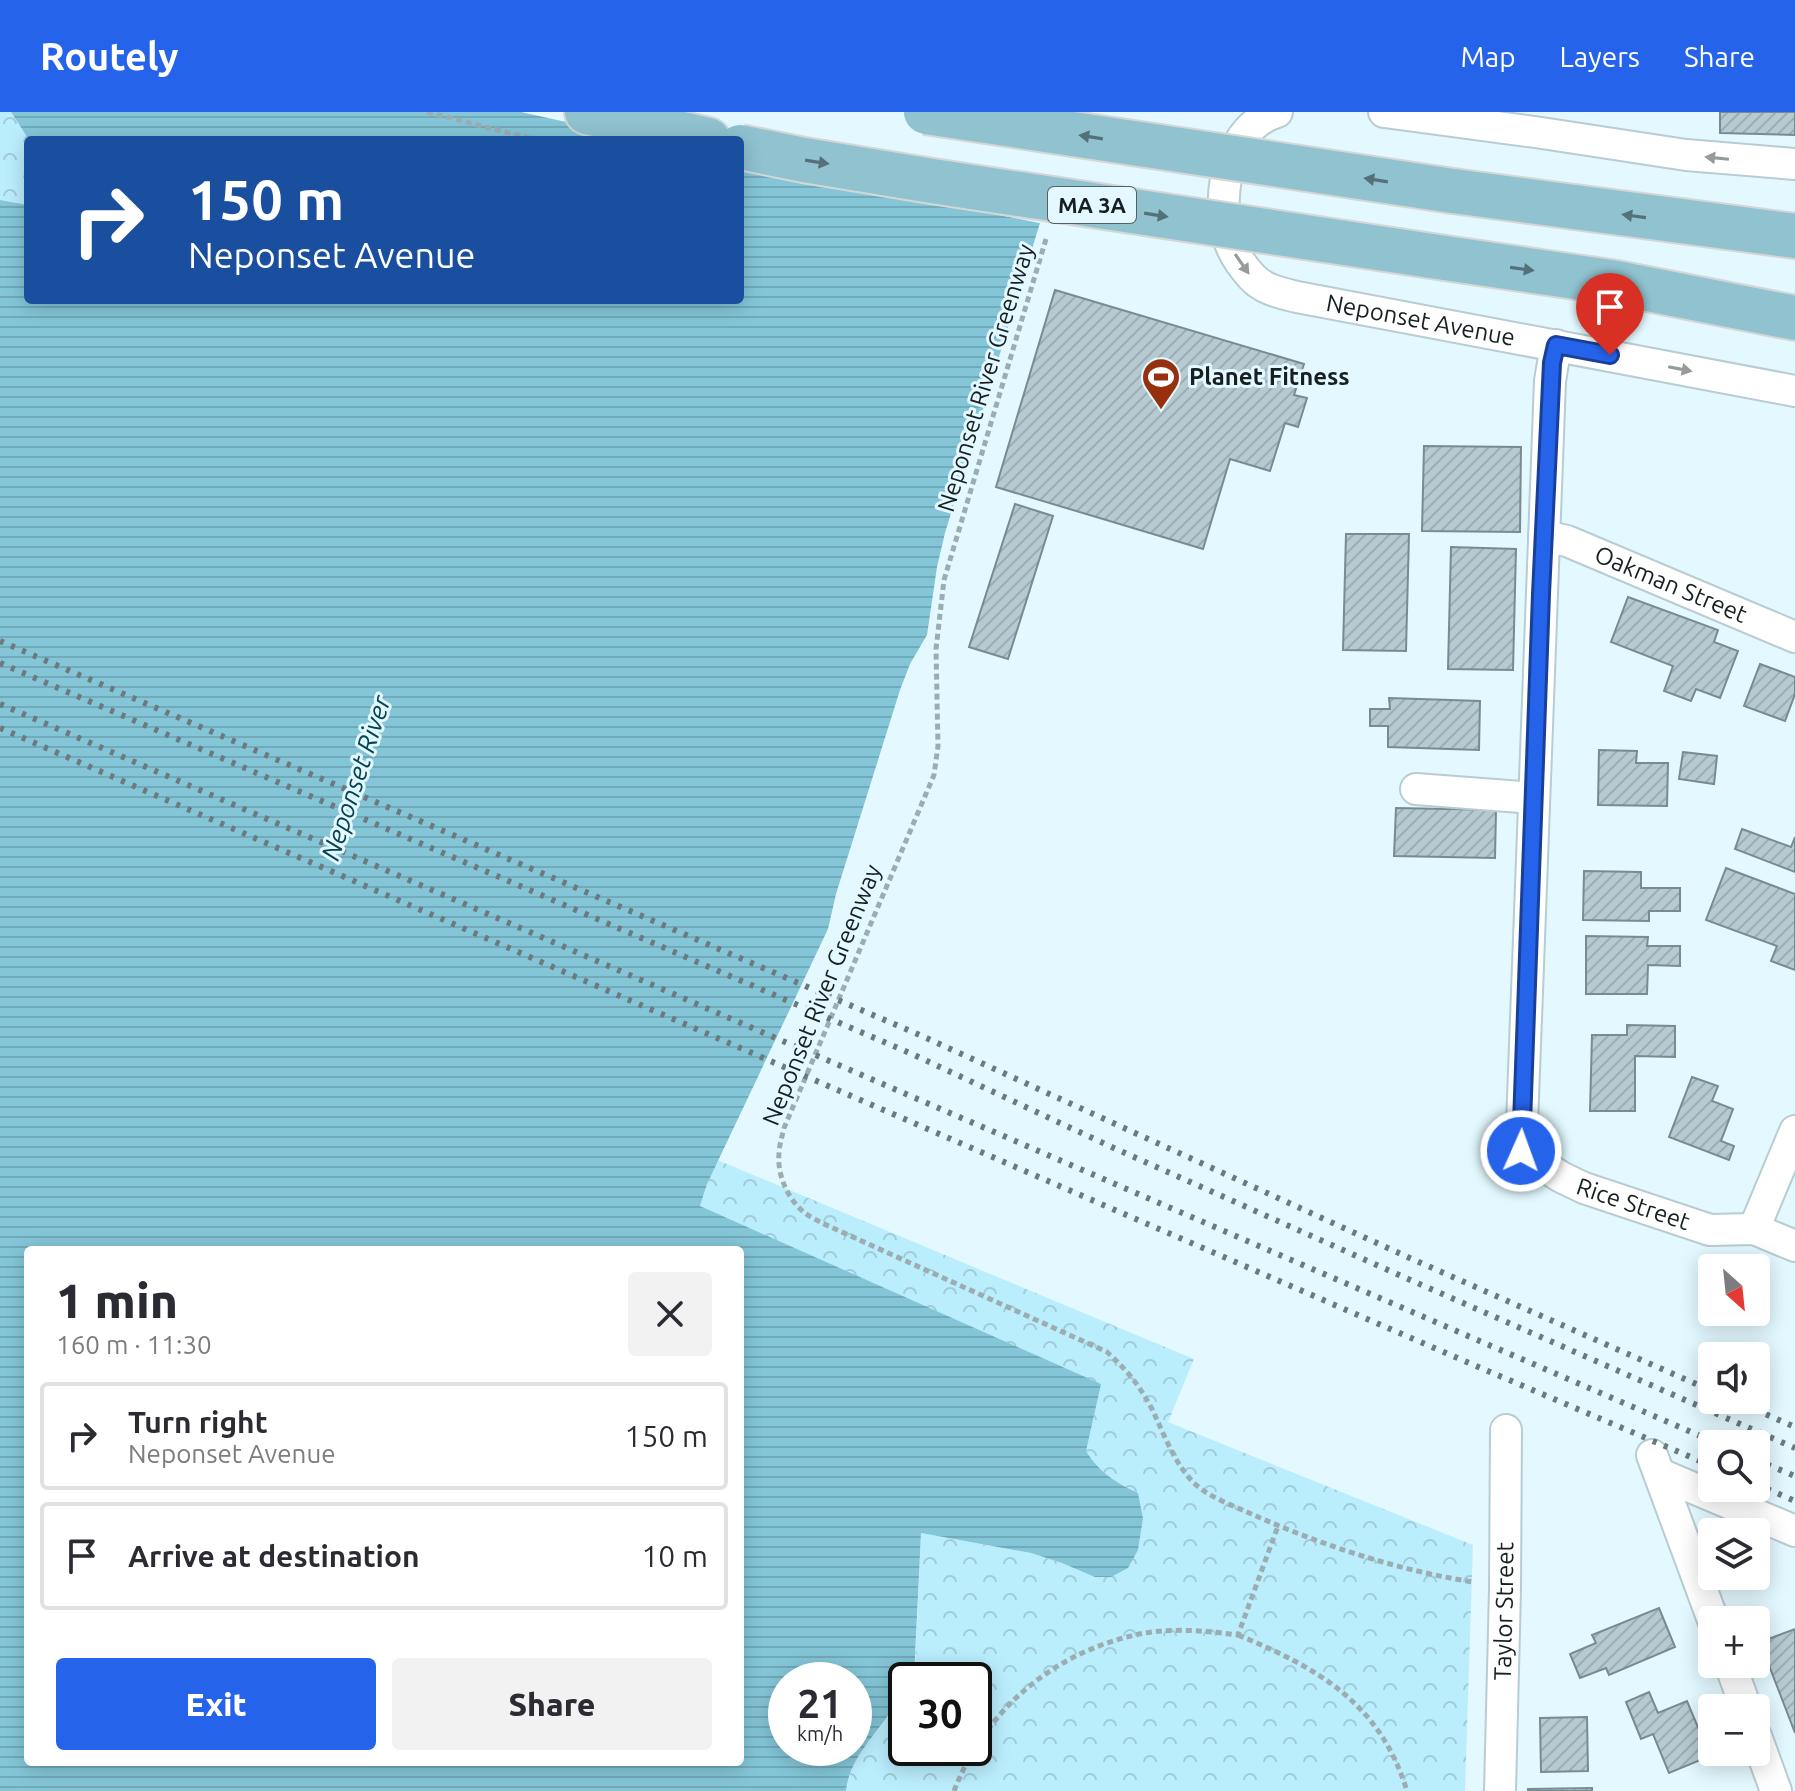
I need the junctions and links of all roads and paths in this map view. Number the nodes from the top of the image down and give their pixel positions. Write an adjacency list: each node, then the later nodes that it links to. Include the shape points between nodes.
1 (427, 112): 6 (path)
2 (587, 112): 7 (main road)
3 (926, 112): 11 (main road, one-way to 3, bridge)
4 (1277, 112): 13 (street, Neponset Avenue, one-way to 13, via 1255,123 1241,139 1225,190 1227,233 1253,279 1297,297)
5 (1384, 112): 9 (street, one-way to 5, via 1686,155)
6 (521, 136)
7 (691, 136)
8 (744, 148): 12 (main road, MA 3A, one-way to 12, bridge, via 932,181 1617,283)
9 (1795, 164)
10 (1047, 235): 23 (path, Neponset River Greenway, via 944,580 936,649 934,775 784,1128 779,1167 792,1199 805,1213 1107,1352 1138,1385 1195,1483)
11 (1795, 236)
12 (1795, 318)
13 (1556, 345): 14 (street, Neponset Avenue, one-way to 14); 15 (street)
14 (1795, 391)
15 (1544, 536): 16 (street, Oakman Street); 18 (street)
16 (1795, 637)
17 (1416, 789): 18 (street)
18 (1534, 798): 20 (street, Rice Street, via 1521,1151 1584,1188 1710,1230)
19 (1795, 1131): 20 (street)
20 (1754, 1229): 21 (street)
21 (1795, 1246)
22 (1506, 1430): 31 (street, Taylor Street)
23 (1278, 1526): 25 (path, Neponset River Greenway, via 1432,1576); 27 (path)
24 (1795, 1531): 26 (street, via 1656,1464)
25 (1484, 1583)
26 (1708, 1606)
27 (1238, 1635): 29 (path, via 1156,1632 1079,1653 1016,1696 999,1714); 30 (path, via 1292,1659 1342,1691 1386,1743)
28 (1767, 1766): 32 (street)
29 (954, 1791)
30 (1407, 1791)
31 (1500, 1791)
32 (1776, 1791)

